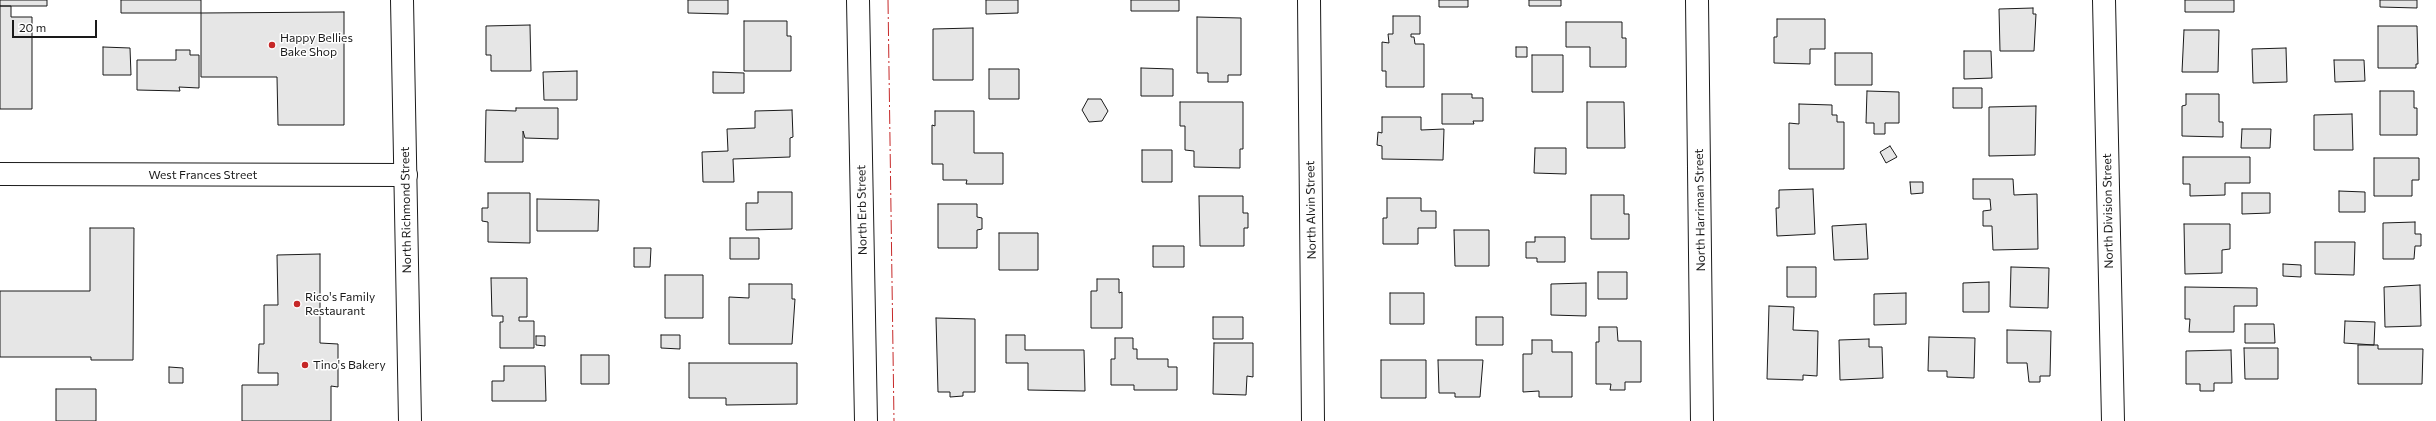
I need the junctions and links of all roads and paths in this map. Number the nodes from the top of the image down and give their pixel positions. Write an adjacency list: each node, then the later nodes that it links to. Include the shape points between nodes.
1 (402, 0): 7 (street, North Richmond Street)
2 (858, 0): 9 (street, North Erb Street)
3 (1309, 0): 10 (street, North Alvin Street)
4 (1697, 0): 11 (street, North Harriman Street)
5 (2104, 0): 12 (street, North Division Street)
6 (0, 174): 7 (street, West Frances Street)
7 (406, 175): 8 (street, North Richmond Street)
8 (410, 421)
9 (866, 421)
10 (1314, 421)
11 (1702, 421)
12 (2112, 421)

